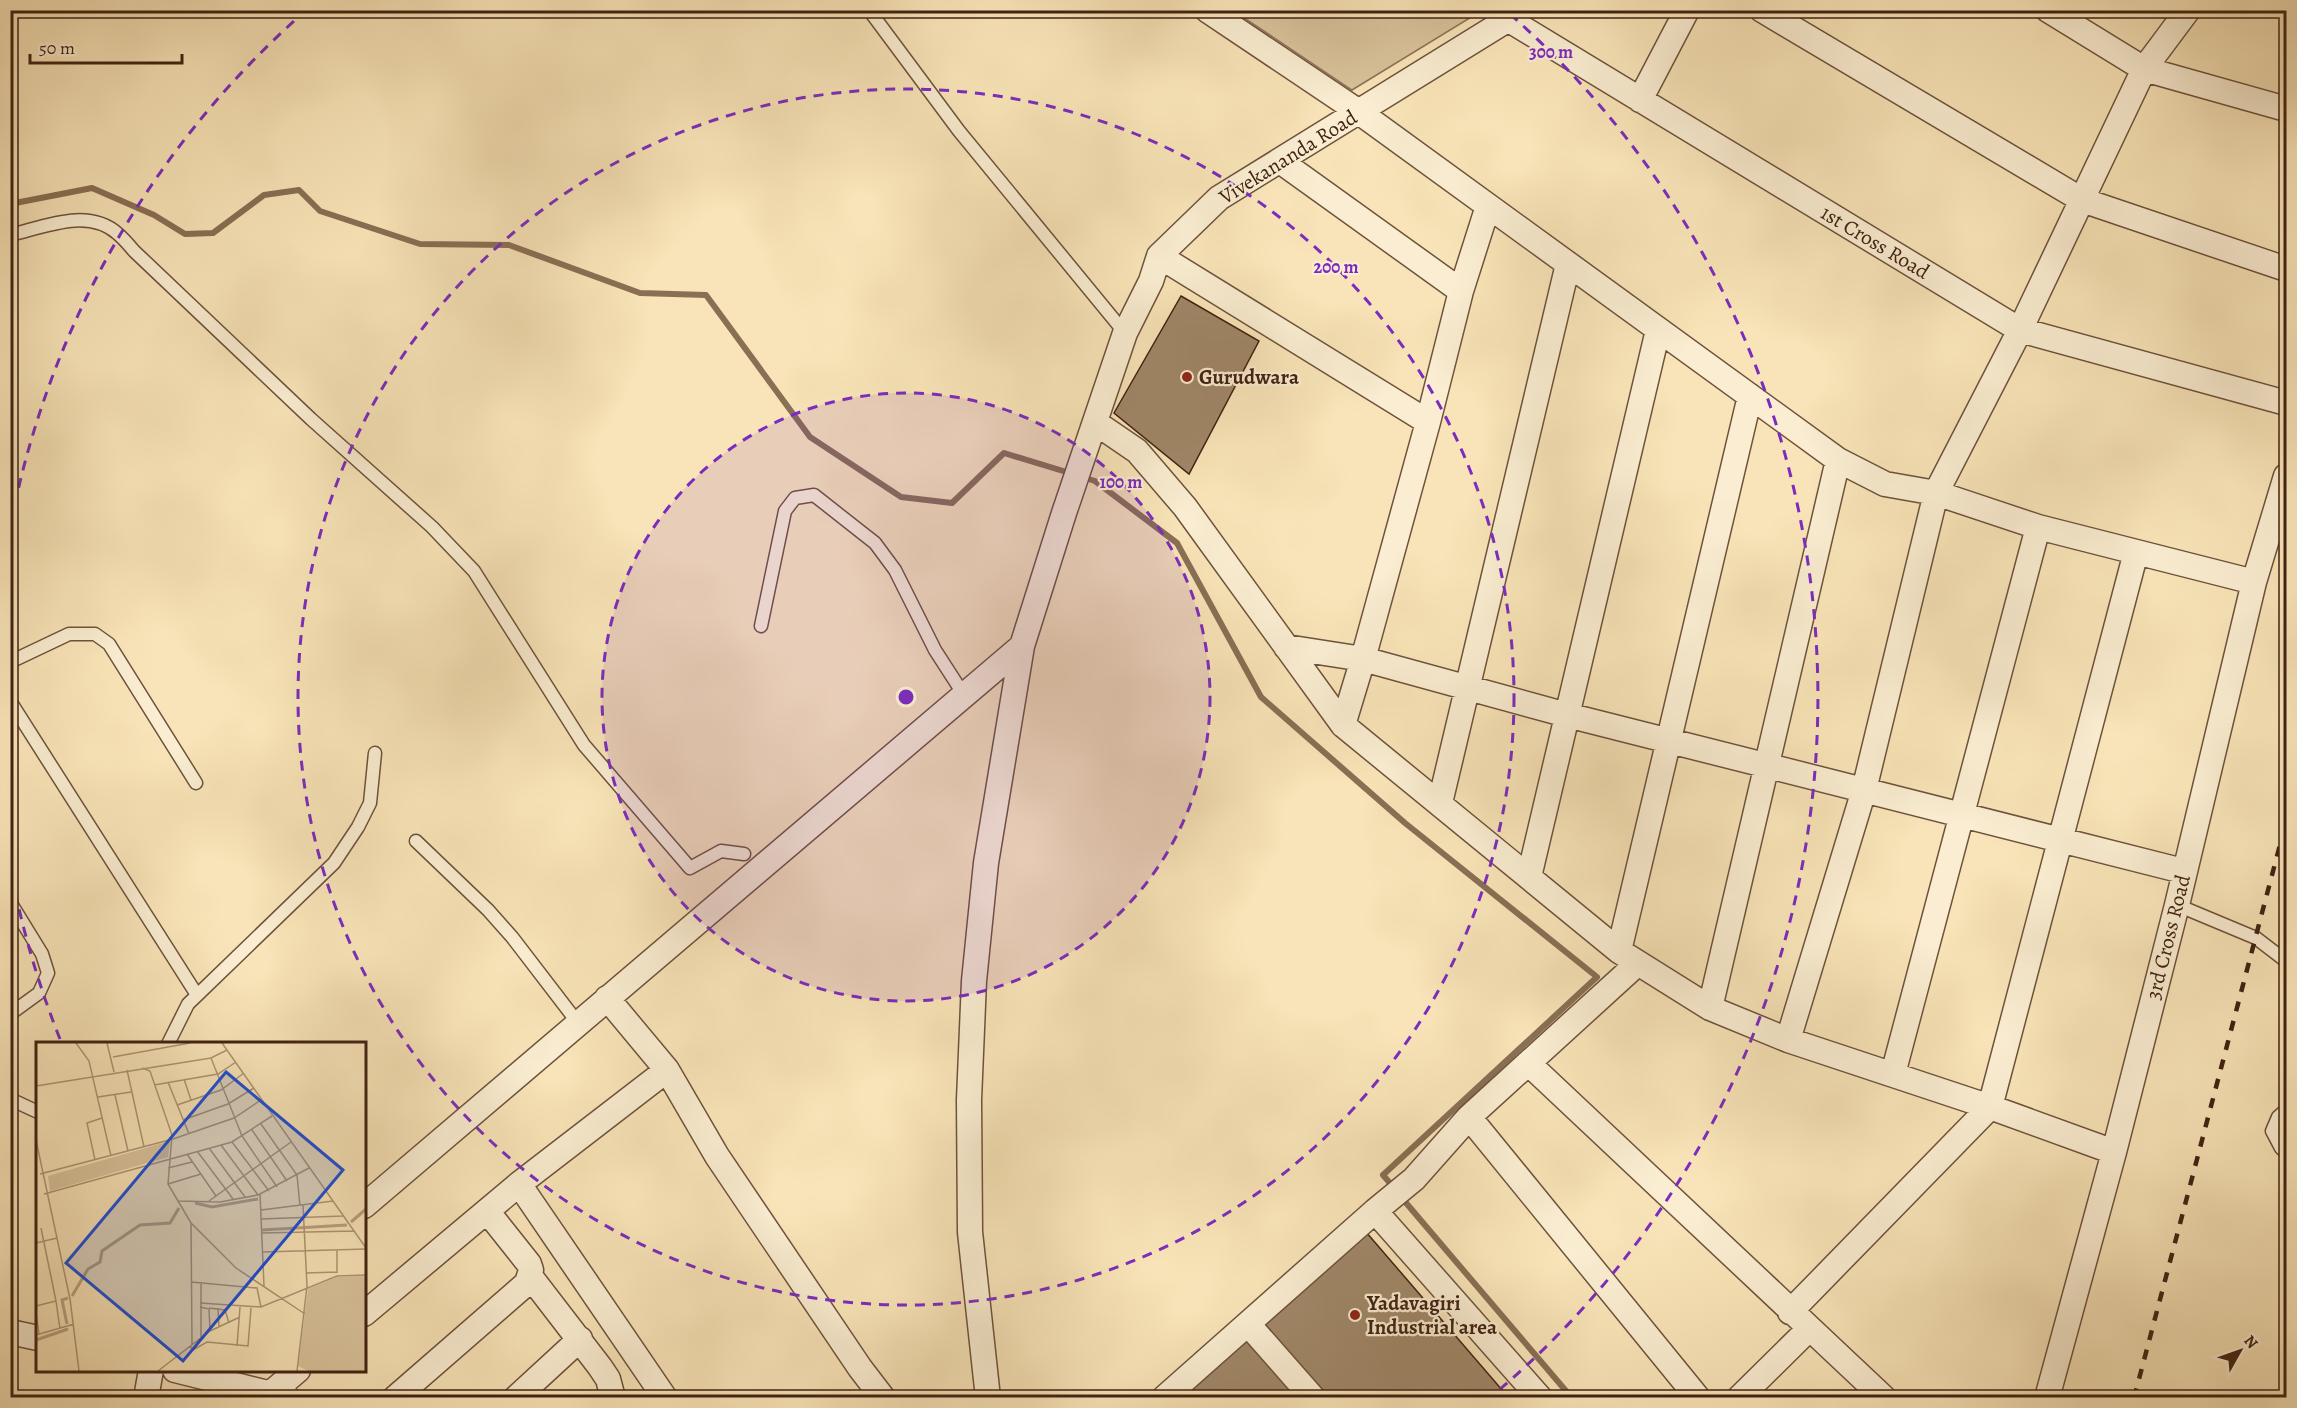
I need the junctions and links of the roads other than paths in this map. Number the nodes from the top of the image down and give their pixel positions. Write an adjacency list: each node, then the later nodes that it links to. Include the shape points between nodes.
1 (871, 10): 22 (lane, via 958,131)
2 (1207, 10): 11 (street)
3 (1687, 10): 9 (street)
4 (1762, 10): 13 (street)
5 (2048, 10): 8 (street)
6 (2188, 10): 8 (street)
7 (1506, 14): 9 (street, 1st Cross Road); 11 (street, Vivekananda Road)
8 (2144, 69): 10 (street); 13 (street)
9 (1640, 100): 21 (street, 1st Cross Road)
10 (2286, 109)
11 (1359, 112): 12 (street, Vivekananda Road); 14 (street)
12 (1280, 160): 16 (street, Vivekananda Road, via 1219,198); 19 (street)
13 (2082, 200): 18 (street); 21 (street)
14 (1488, 206): 17 (street); 19 (street)
15 (10, 235): 52 (lane, via 76,219 99,222 118,233 303,411 432,526 474,571 584,745 690,868 721,851)
16 (1160, 256): 22 (street, Vivekananda Road); 25 (street)
17 (1568, 264): 20 (street); 38 (street)
18 (2286, 269)
19 (1461, 291): 25 (street)
20 (1658, 330): 23 (street); 41 (street)
21 (2020, 330): 24 (street, 1st Cross Road); 29 (street)
22 (1125, 333): 26 (street, Vivekananda Road)
23 (1750, 396): 27 (street); 43 (street)
24 (2286, 403)
25 (1428, 422): 36 (street)
26 (1096, 423): 34 (street, Vivekananda Road); 35 (street, via 1137,451 1185,507)
27 (1838, 460): 29 (street, via 1885,484); 45 (street)
28 (2286, 476): 32 (street, 3rd Cross Road)
29 (1936, 493): 30 (street); 47 (street)
30 (2037, 527): 31 (street); 49 (street)
31 (2136, 552): 32 (street); 50 (street)
32 (2254, 582): 53 (street, 3rd Cross Road)
33 (761, 626): 39 (lane, via 785,511 795,498 814,495 875,543 895,570 935,650)
34 (1022, 646): 39 (street); 98 (street, Vivekananda Road, via 986,863 974,981 969,1100 970,1232)
35 (1286, 647): 36 (street); 42 (street)
36 (1364, 659): 38 (street); 42 (street)
37 (10, 662): 46 (lane, via 69,634 95,634 110,644)
38 (1467, 688): 41 (street); 48 (street)
39 (964, 695): 60 (street)
40 (10, 701): 59 (lane)
41 (1567, 715): 43 (street); 54 (street)
42 (1343, 725): 48 (street)
43 (1669, 741): 45 (street); 58 (street)
44 (375, 753): 59 (lane, via 370,803 334,862)
45 (1768, 766): 47 (street); 61 (street)
46 (196, 783)
47 (1864, 790): 49 (street); 64 (street)
48 (1440, 803): 54 (street)
49 (1963, 815): 50 (street); 68 (street)
50 (2060, 840): 53 (street); 70 (street)
51 (416, 841): 63 (lane, via 513,937)
52 (744, 854)
53 (2183, 871): 56 (street, 3rd Cross Road)
54 (1529, 877): 58 (street)
55 (10, 902): 62 (lane, via 42,954 48,973 39,993)
56 (2177, 905): 57 (lane, via 2256,938); 74 (street, 3rd Cross Road)
57 (2286, 961)
58 (1628, 963): 61 (street); 66 (street, via 1584,1014)
59 (197, 995): 65 (lane, via 188,1004)
60 (608, 998): 63 (street); 67 (street)
61 (1710, 1008): 64 (street)
62 (10, 1014)
63 (578, 1023): 77 (street)
64 (1788, 1040): 68 (street)
65 (169, 1042)
66 (1528, 1063): 73 (street); 82 (street)
67 (667, 1070): 76 (street); 97 (street, via 717,1156)
68 (1893, 1074): 70 (street)
69 (10, 1099): 72 (lane)
70 (1990, 1107): 74 (street); 82 (street)
71 (2286, 1110): 75 (lane, via 2272,1131)
72 (36, 1111)
73 (1469, 1117): 78 (street, via 1414,1179); 102 (street)
74 (2114, 1152): 105 (street, 3rd Cross Road)
75 (2286, 1153)
76 (519, 1184): 79 (street); 96 (street)
77 (366, 1204)
78 (1379, 1208): 83 (street); 101 (street)
79 (487, 1211): 80 (street, via 529,1264); 81 (street)
80 (530, 1276): 87 (street); 93 (street, via 523,1287)
81 (366, 1312)
82 (1790, 1312): 84 (street)
83 (1248, 1324): 99 (street); 100 (street)
84 (1809, 1329): 103 (street); 104 (street)
85 (10, 1332): 86 (street)
86 (36, 1338)
87 (580, 1339): 94 (street); 95 (street, via 608,1379)
88 (151, 1372): 92 (street)
89 (179, 1372): 91 (street)
90 (297, 1372): 91 (street)
91 (280, 1395)
92 (146, 1398)
93 (395, 1398)
94 (516, 1398)
95 (613, 1398)
96 (664, 1398)
97 (884, 1398)
98 (988, 1398)
99 (1164, 1398)
100 (1313, 1398)
101 (1540, 1398)
102 (1698, 1398)
103 (1739, 1398)
104 (1884, 1398)
105 (2047, 1398)

